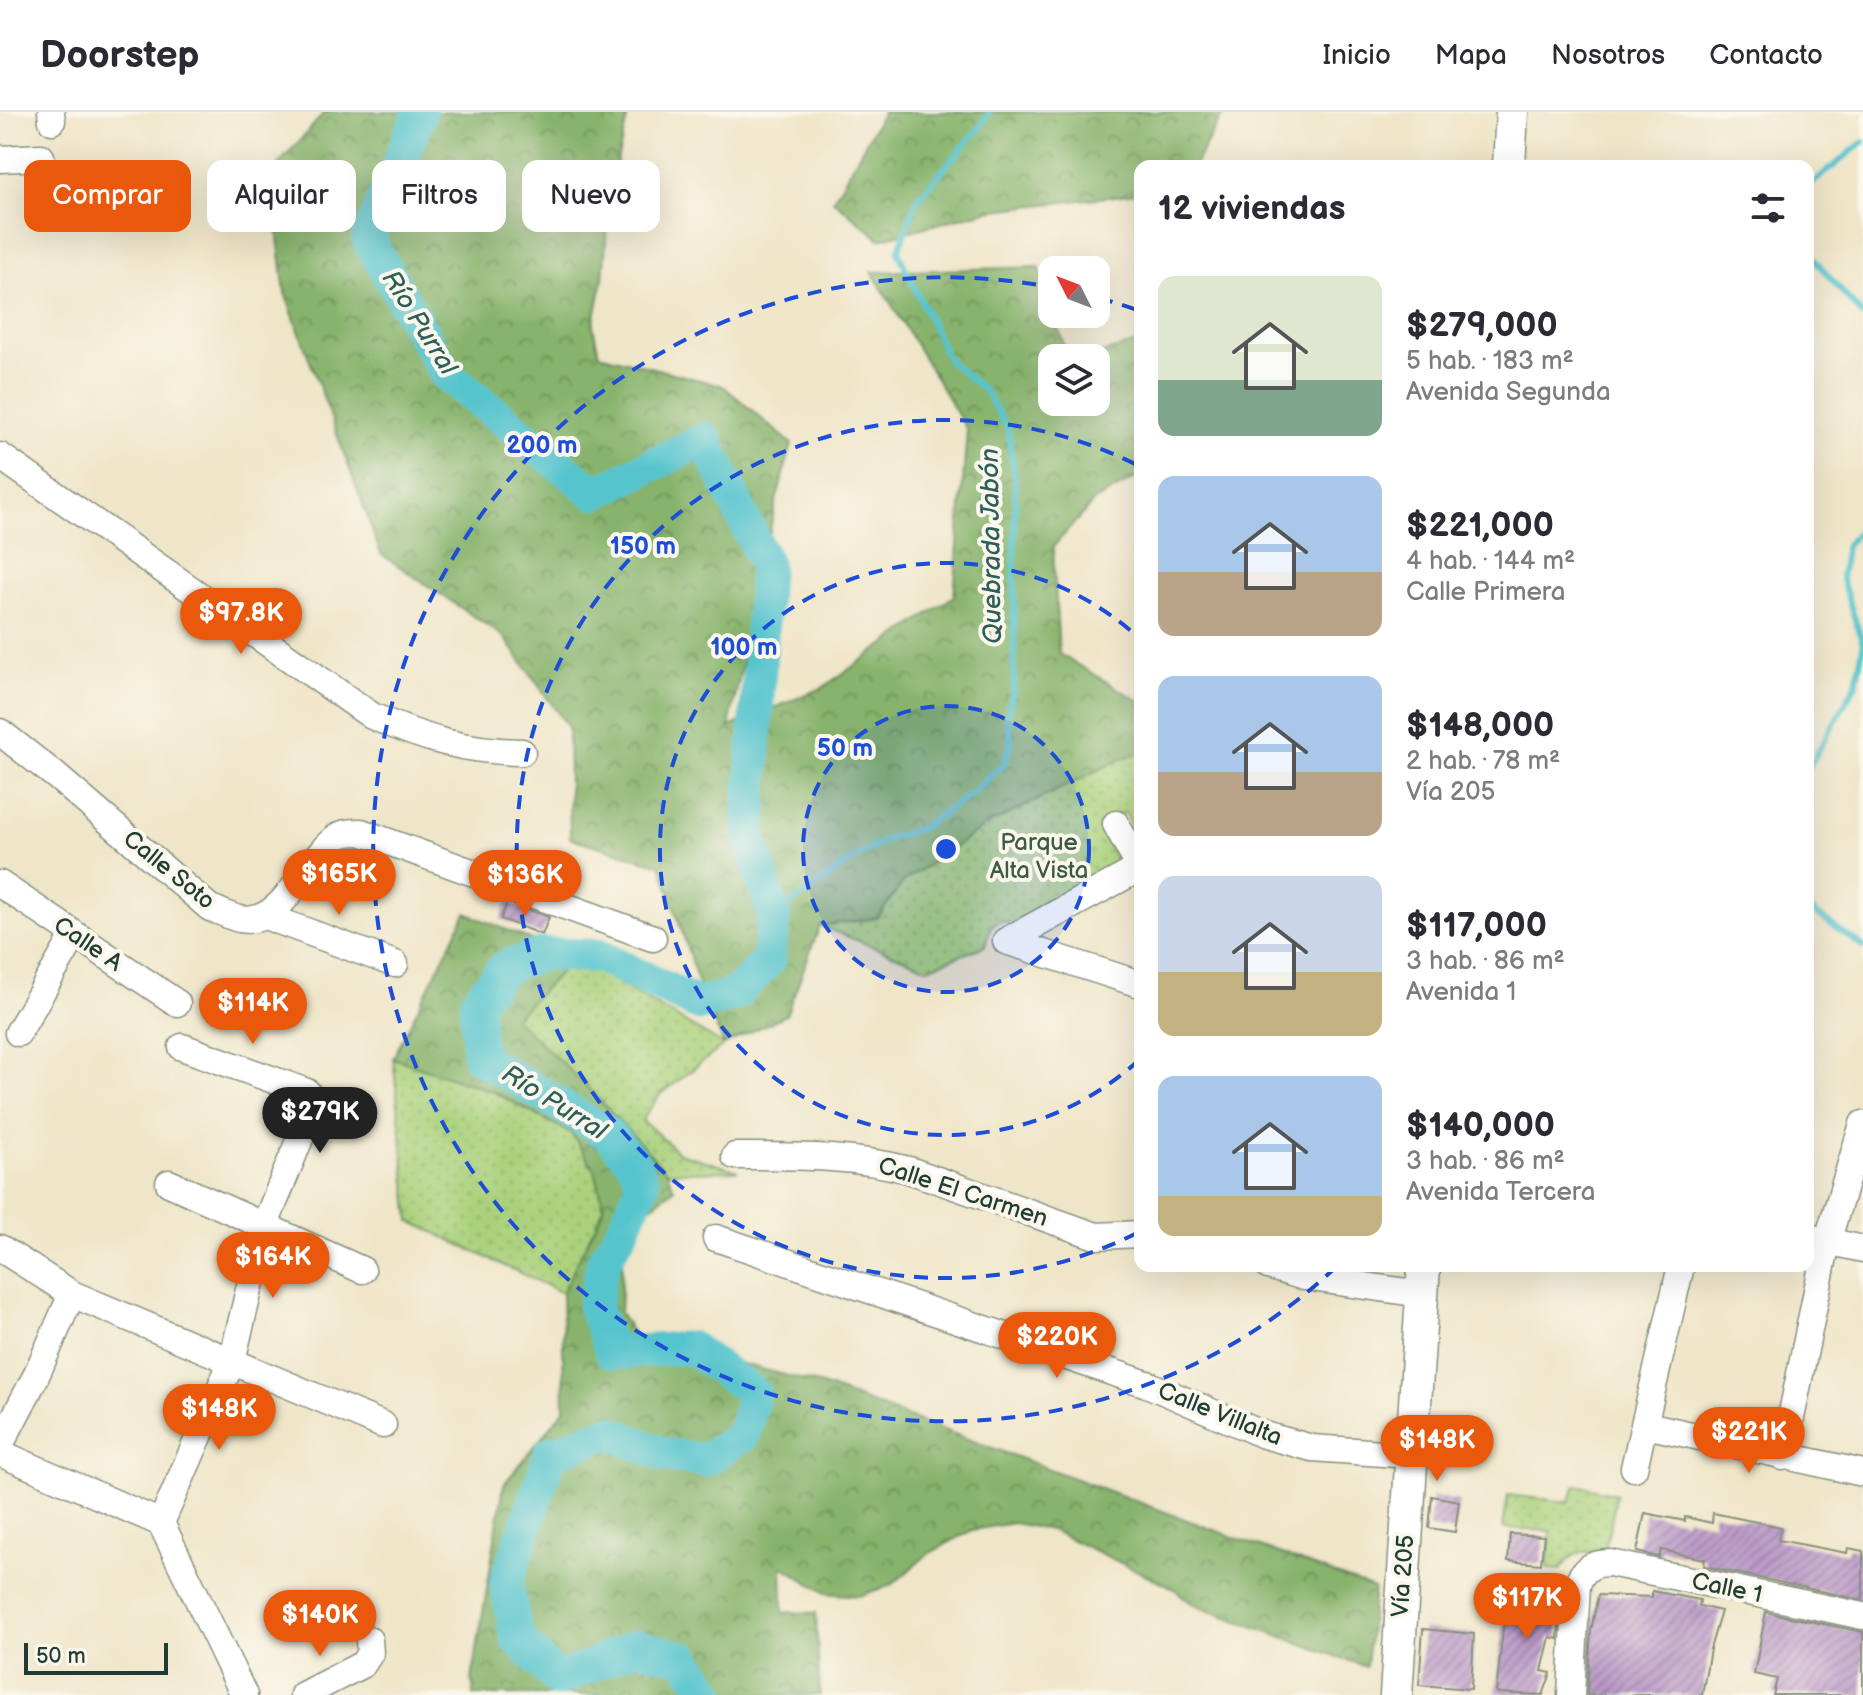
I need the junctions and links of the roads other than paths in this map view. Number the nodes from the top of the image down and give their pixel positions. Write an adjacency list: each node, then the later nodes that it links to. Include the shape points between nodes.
1 (1512, 112): 4 (main road)
2 (41, 157): 3 (street)
3 (0, 159)
4 (1509, 160)
5 (0, 456): 7 (street, via 372,716 451,744)
6 (0, 732): 12 (street, Calle Soto, via 210,908 239,919)
7 (522, 752)
8 (1116, 824): 9 (street)
9 (1134, 857)
10 (1134, 871): 16 (street, via 1006,941)
11 (0, 884): 13 (street, Calle A)
12 (265, 916): 14 (street, via 338,836 361,832); 15 (street, Calle Soto)
13 (74, 936): 17 (street, Calle A); 18 (street)
14 (653, 938)
15 (395, 964)
16 (1134, 982)
17 (177, 1003)
18 (18, 1033)
19 (182, 1047): 23 (street, via 307,1092 314,1104)
20 (1863, 1124): 26 (street)
21 (735, 1156): 24 (street, Calle El Carmen, via 881,1163 1096,1236)
22 (169, 1183): 23 (street)
23 (264, 1227): 29 (street); 35 (street)
24 (1134, 1234)
25 (716, 1238): 40 (street, Calle Villalta, via 1147,1384 1264,1435 1312,1448)
26 (1817, 1239): 28 (street)
27 (0, 1248): 34 (street)
28 (1863, 1249)
29 (362, 1270)
30 (1288, 1272): 33 (street, via 1304,1277)
31 (1680, 1272): 37 (street)
32 (1812, 1272): 41 (street)
33 (1423, 1280): 40 (main road, Vía 205)
34 (72, 1294): 35 (street); 38 (street)
35 (232, 1361): 36 (street); 44 (street)
36 (383, 1425)
37 (1646, 1425): 41 (street); 42 (street)
38 (0, 1445)
39 (0, 1453): 44 (street)
40 (1411, 1455): 49 (main road, Vía 205)
41 (1783, 1457): 43 (street)
42 (1634, 1468)
43 (1863, 1473)
44 (161, 1523): 47 (street)
45 (1863, 1616): 50 (street, Calle 1, via 1610,1563 1591,1566 1577,1585)
46 (369, 1640): 48 (street, via 370,1653 363,1664)
47 (244, 1695)
48 (303, 1695)
49 (1398, 1695)
50 (1571, 1695)

